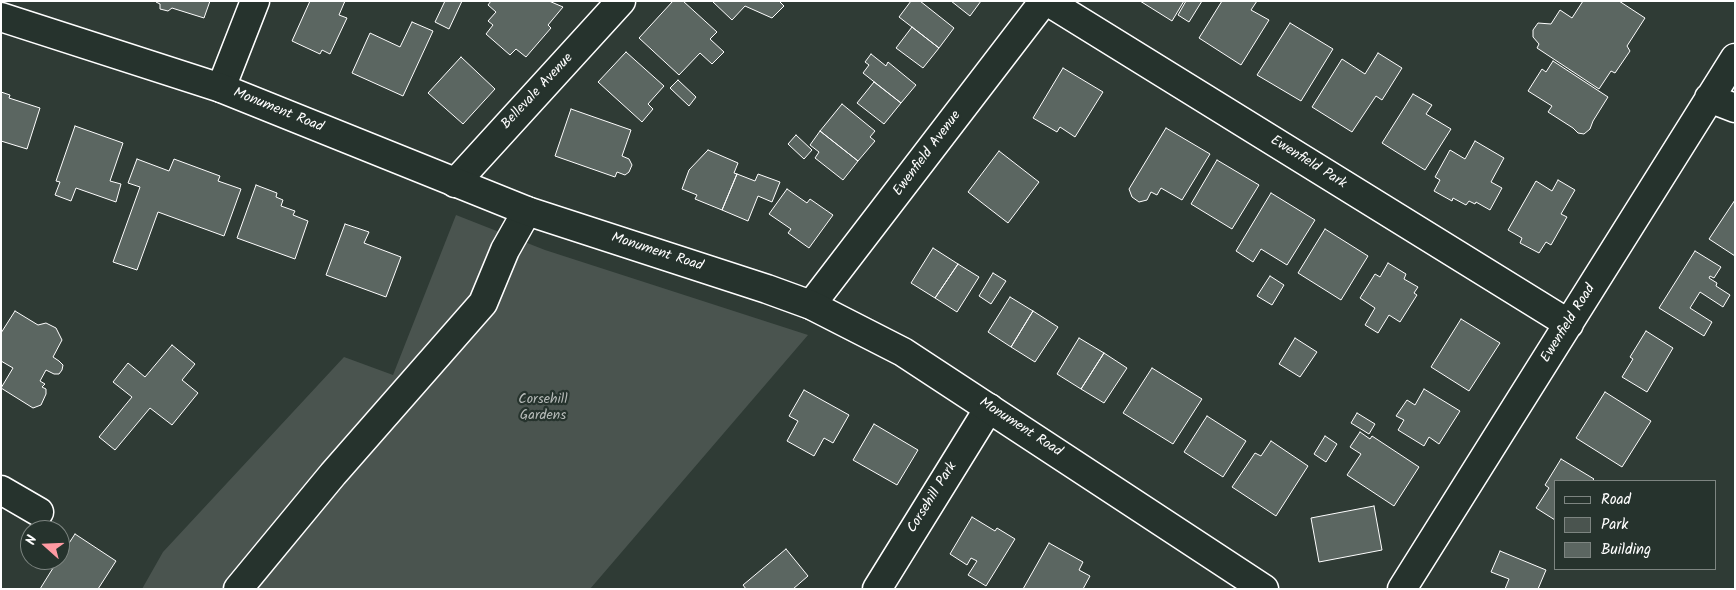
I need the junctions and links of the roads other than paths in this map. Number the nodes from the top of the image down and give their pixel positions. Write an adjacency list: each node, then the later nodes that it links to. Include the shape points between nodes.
1 (255, 1): 6 (street)
2 (622, 1): 9 (street, Bellevale Avenue)
3 (1046, 1): 11 (street, Ewenfield Avenue); 12 (street, Ewenfield Park)
4 (1, 17): 6 (street, Monument Road)
5 (1735, 58): 7 (street, Ewenfield Road)
6 (221, 88): 9 (street, Monument Road)
7 (1710, 98): 8 (street); 12 (street, Ewenfield Road)
8 (1735, 108)
9 (455, 183): 10 (street, Monument Road)
10 (526, 211): 11 (street, Monument Road); 16 (street, via 504,250 483,303 333,474)
11 (811, 305): 13 (street, Monument Road, via 903,352)
12 (1569, 324): 19 (street, Ewenfield Road)
13 (989, 408): 17 (street, Corsehill Park); 18 (street, Monument Road)
14 (1, 490): 15 (street)
15 (39, 512)
16 (238, 589)
17 (877, 589)
18 (1264, 589)
19 (1402, 589)

